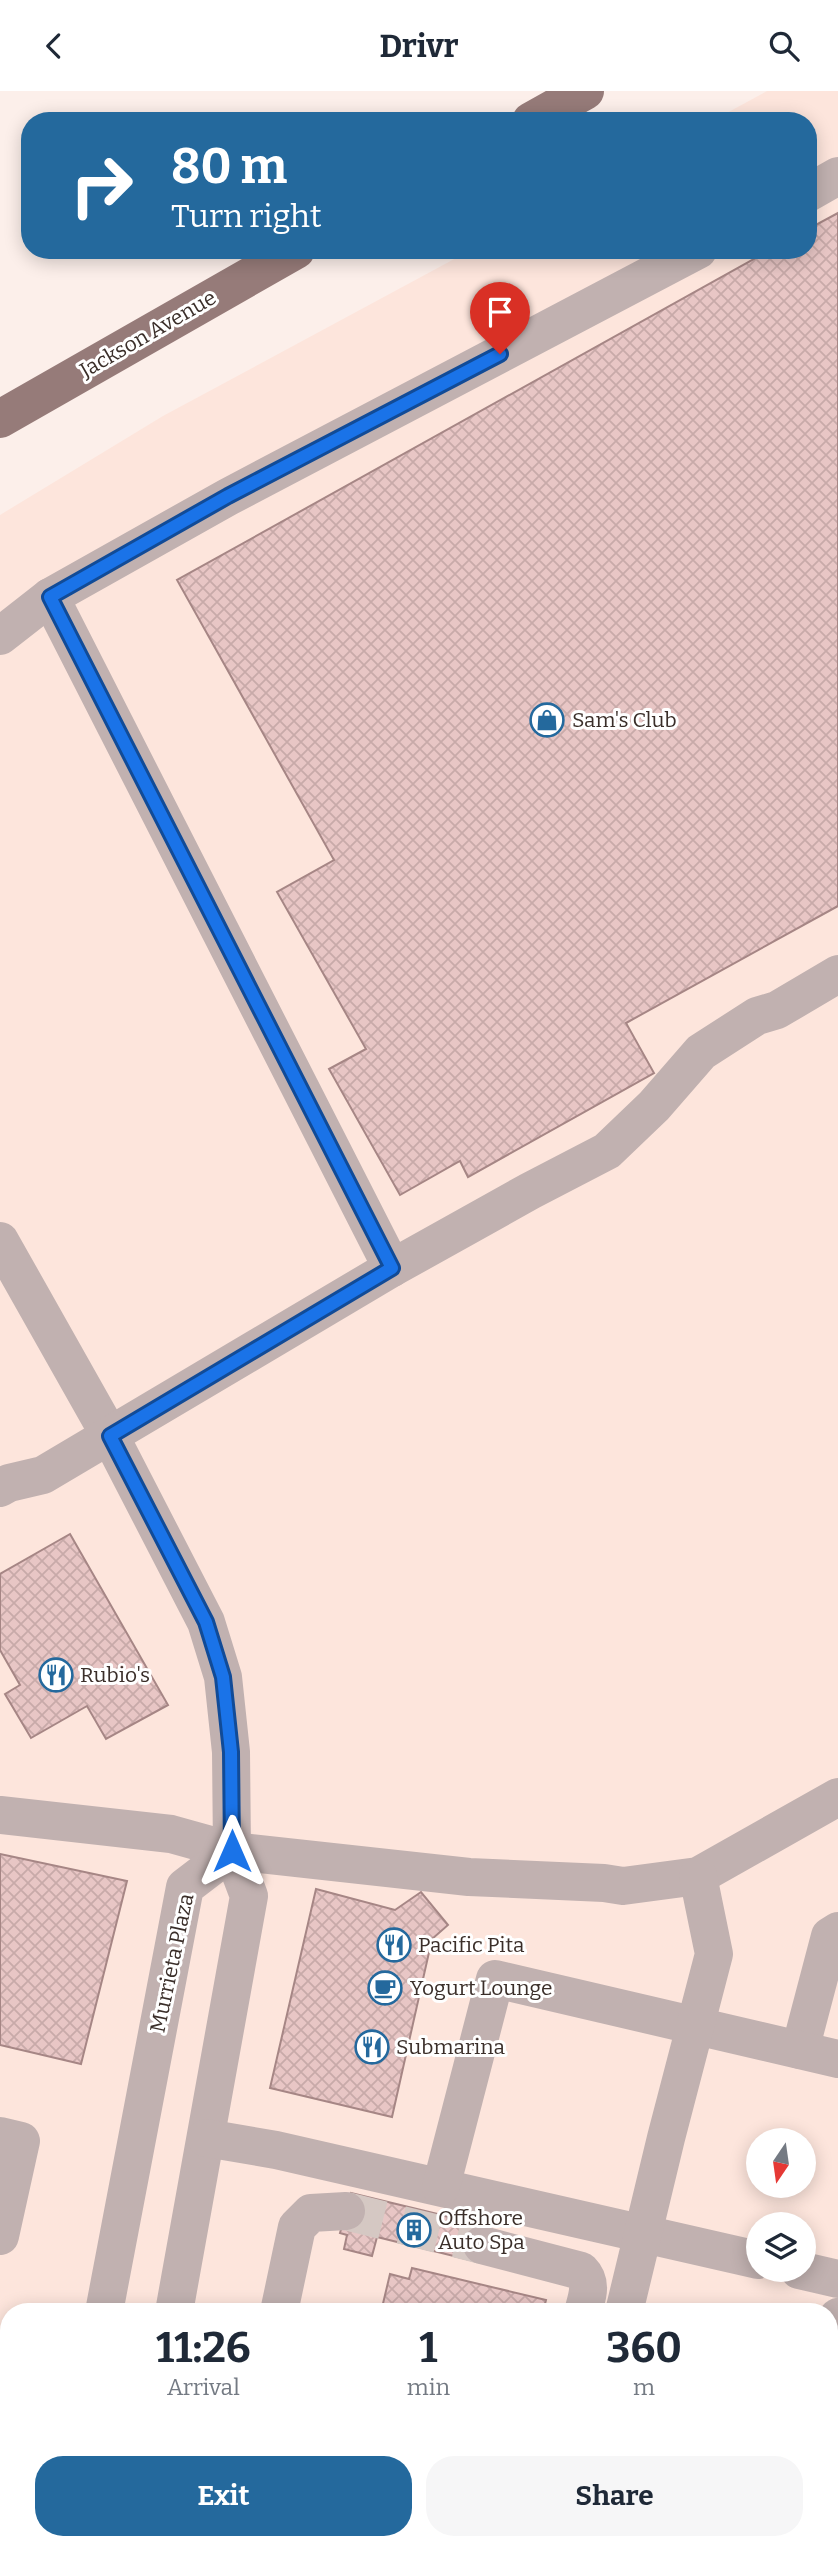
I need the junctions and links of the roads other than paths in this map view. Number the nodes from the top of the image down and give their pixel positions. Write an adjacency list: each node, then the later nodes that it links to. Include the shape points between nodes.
1 (584, 91): 2 (main road)
2 (547, 112)
3 (838, 176): 4 (street)
4 (817, 188)
5 (280, 259): 7 (main road, Jackson Avenue)
6 (681, 259): 8 (street, via 228,496)
7 (0, 419)
8 (50, 597): 9 (street); 12 (street)
9 (0, 636)
10 (838, 974): 12 (street, via 757,1016 701,1052 607,1151)
11 (0, 1241): 13 (street)
12 (392, 1268): 13 (street)
13 (110, 1436): 14 (street, via 43,1475); 17 (street, via 206,1622 223,1677 231,1752)
14 (3, 1479)
15 (838, 1797): 18 (street)
16 (0, 1815): 17 (street, via 171,1834)
17 (232, 1851): 18 (street, via 469,1877 624,1886); 24 (street, via 249,1896); 34 (street, Murrieta Plaza, via 185,1887)
18 (698, 1875): 20 (street, via 714,1954)
19 (838, 1931): 21 (street, via 830,1936)
20 (696, 2026): 21 (street); 25 (street, via 495,1979); 27 (street)
21 (800, 2050): 22 (street)
22 (838, 2059)
23 (0, 2136): 28 (street, via 22,2141)
24 (206, 2137): 25 (street); 35 (street)
25 (441, 2187): 27 (street)
26 (346, 2211): 36 (street, via 311,2213 297,2227)
27 (643, 2233): 30 (street); 39 (street)
28 (0, 2236)
29 (482, 2245): 31 (street)
30 (746, 2257)
31 (568, 2267): 37 (street); 38 (street, via 587,2277)
32 (816, 2274): 33 (street)
33 (838, 2279)
34 (106, 2303)
35 (176, 2303)
36 (281, 2303)
37 (560, 2303)
38 (585, 2303)
39 (626, 2303)

